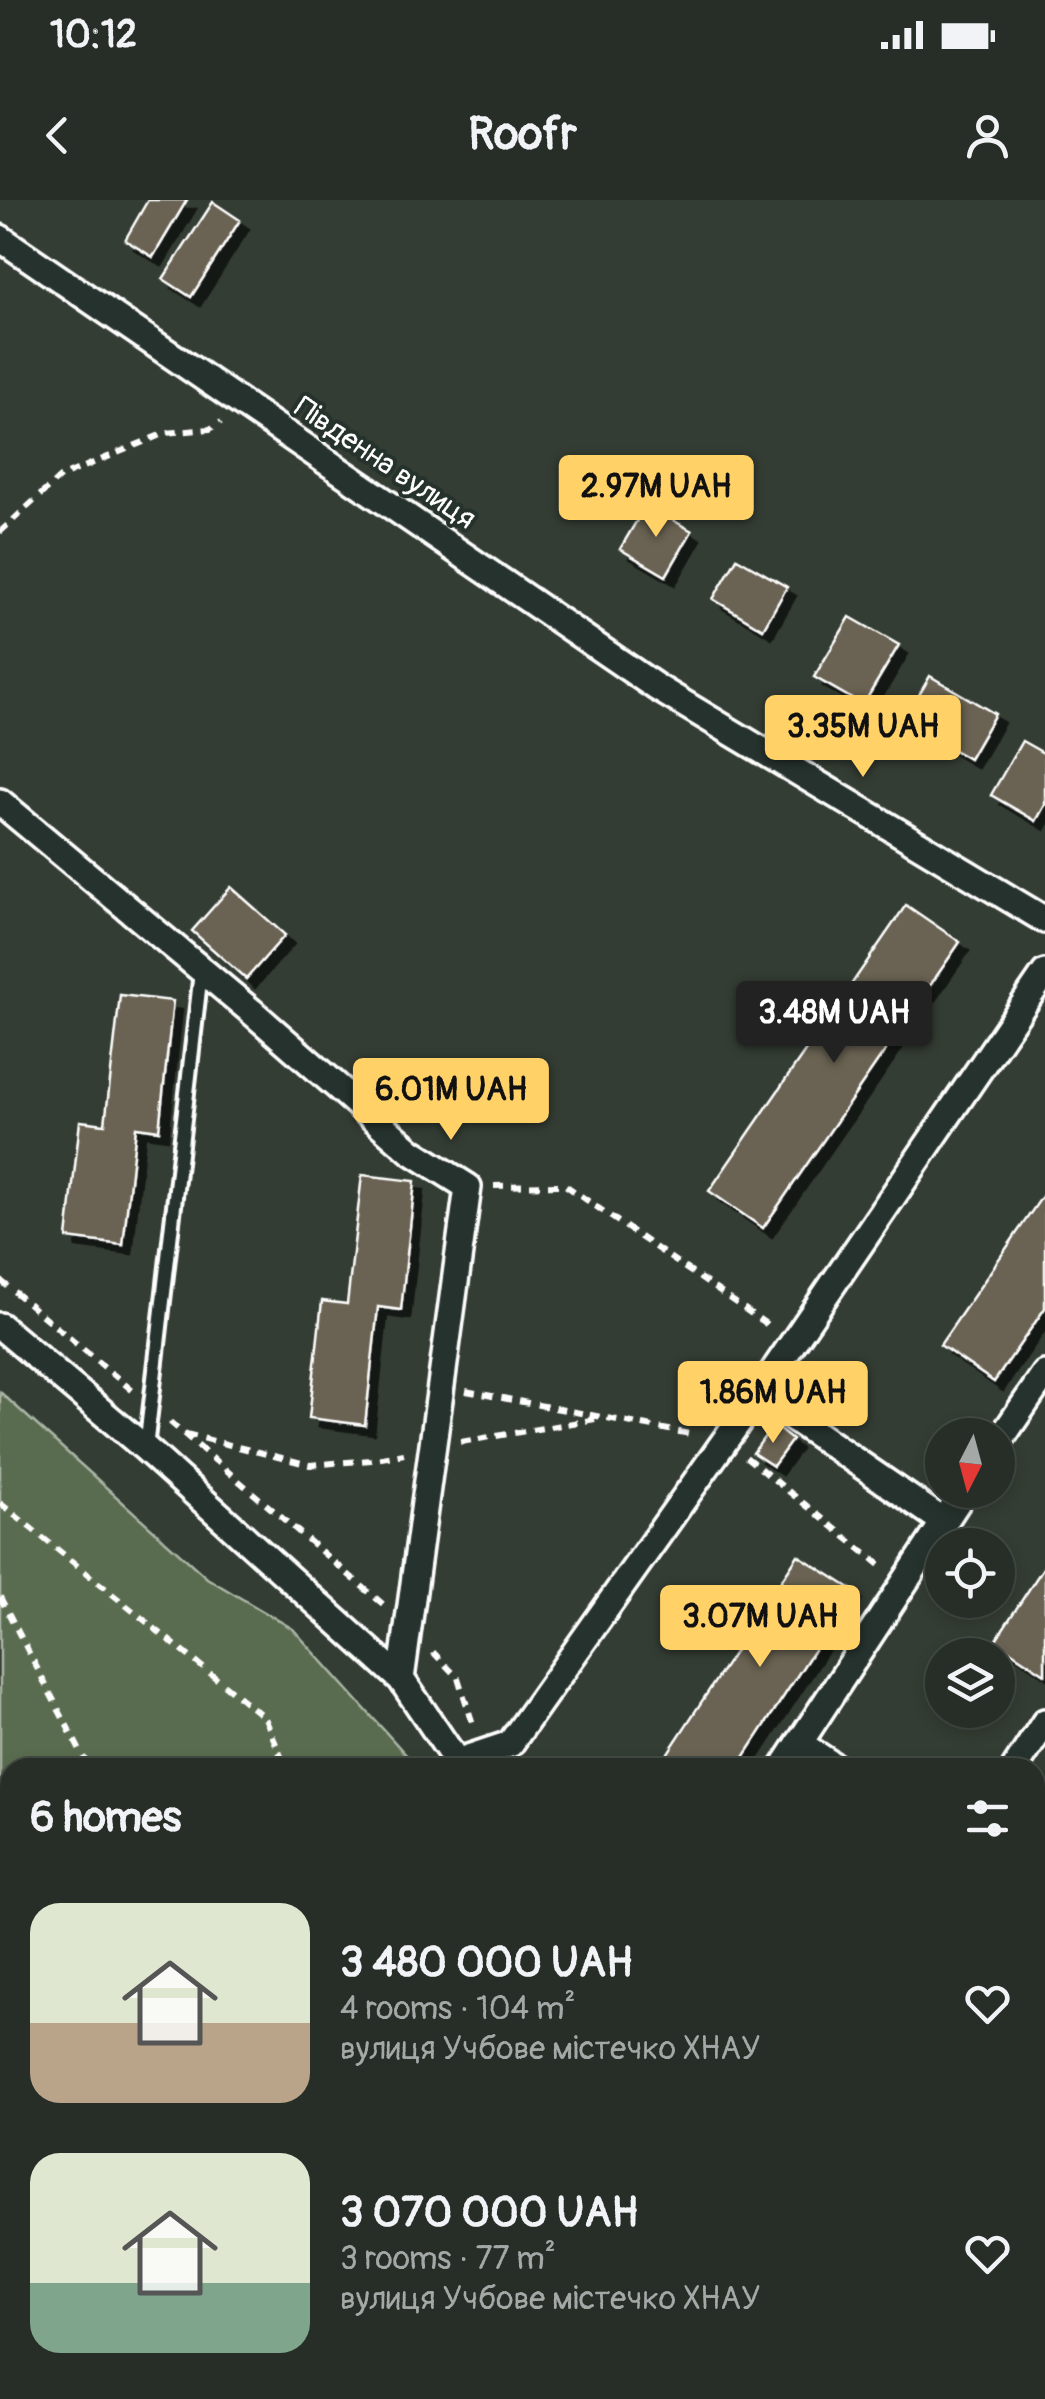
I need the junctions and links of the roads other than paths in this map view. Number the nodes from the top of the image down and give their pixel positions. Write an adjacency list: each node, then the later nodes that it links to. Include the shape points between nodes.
1 (0, 238): 3 (street, Південна вулиця, via 656,687)
2 (0, 802): 4 (street)
3 (1045, 920)
4 (202, 969): 10 (lane); 13 (street, via 411,1151 468,1186)
5 (1045, 972): 8 (street)
6 (0, 1326): 10 (street)
7 (1045, 1374): 9 (street)
8 (758, 1394): 12 (street); 17 (street, via 510,1744)
9 (1015, 1418)
10 (146, 1449): 13 (street)
11 (953, 1508): 12 (street)
12 (944, 1522): 15 (street)
13 (401, 1678): 16 (street)
14 (1045, 1722): 20 (street)
15 (799, 1743): 18 (street); 19 (street)
16 (465, 1758)
17 (475, 1758)
18 (789, 1758)
19 (822, 1758)
20 (1022, 1758)

